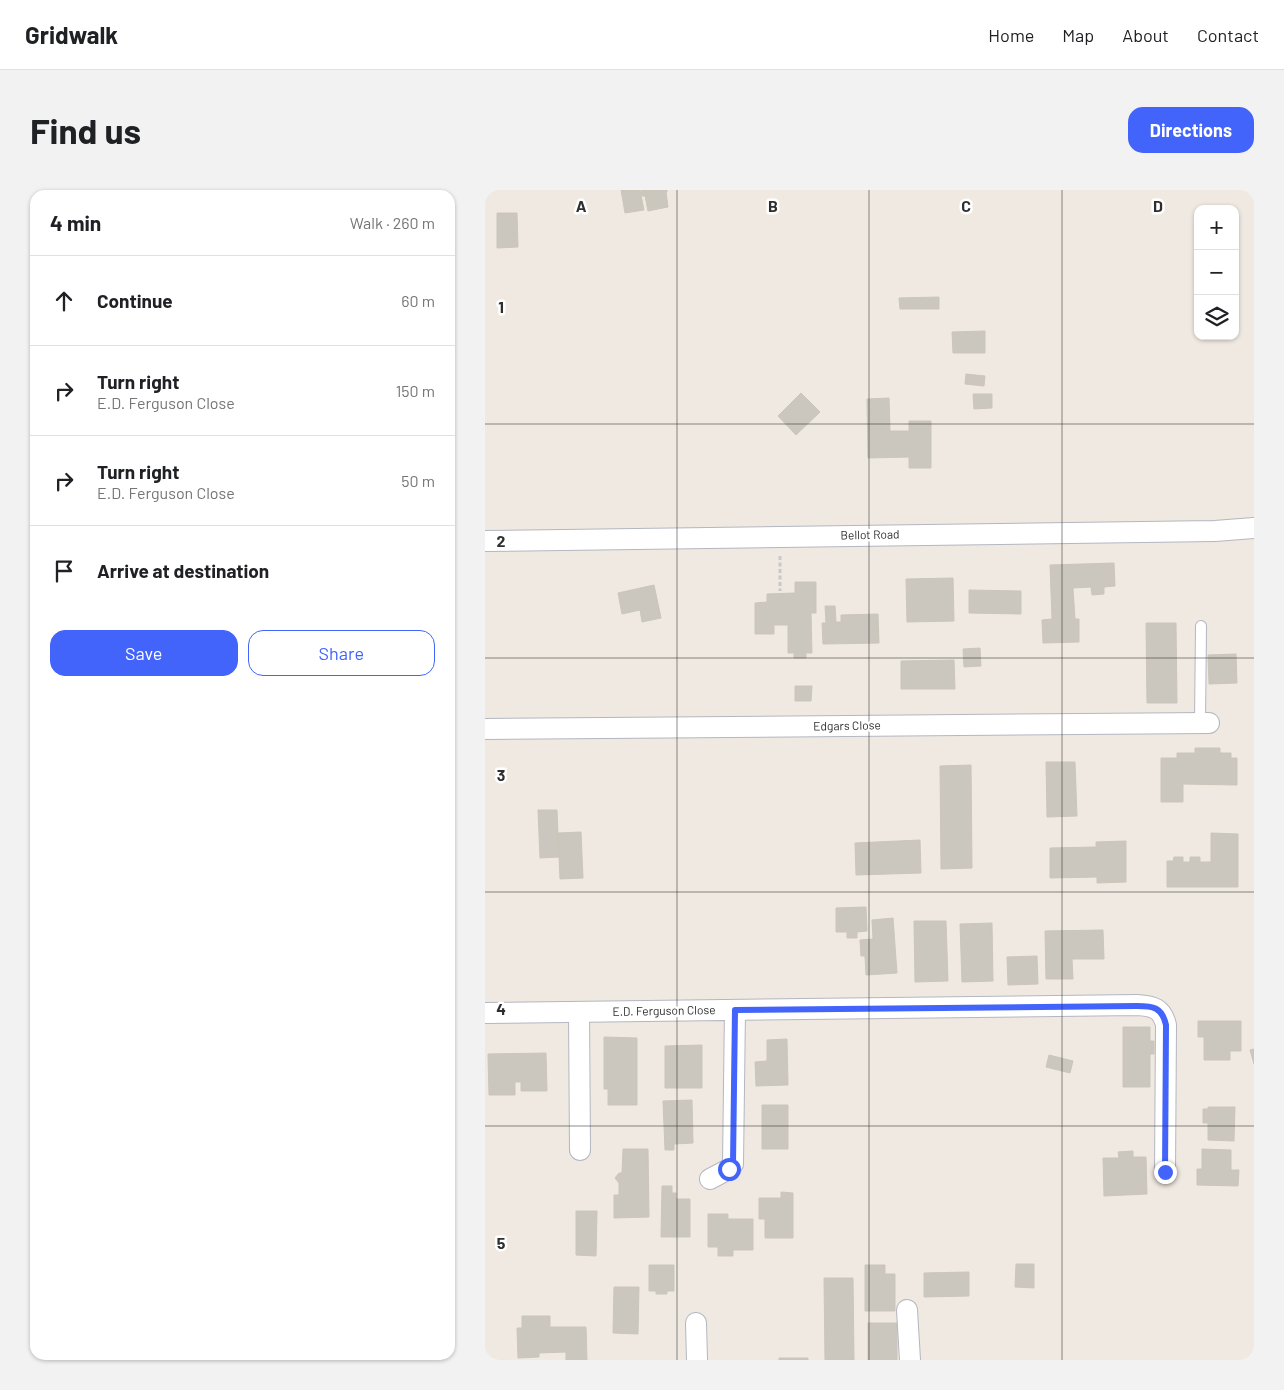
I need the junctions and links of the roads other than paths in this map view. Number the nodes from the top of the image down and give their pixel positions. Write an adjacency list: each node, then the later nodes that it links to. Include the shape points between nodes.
1 (1254, 528): 2 (street, Bellot Road)
2 (485, 540)
3 (1201, 626): 4 (lane)
4 (1205, 723): 5 (street, Edgars Close)
5 (485, 729)
6 (735, 1010): 7 (street, E.D. Ferguson Close); 10 (street, E.D. Ferguson Close, via 1155,1008 1160,1011 1166,1025); 11 (street, via 733,1164)
7 (579, 1012): 8 (street, E.D. Ferguson Close); 9 (street)
8 (485, 1013)
9 (580, 1150)
10 (1165, 1172)
11 (710, 1179)
12 (907, 1310): 15 (street)
13 (696, 1323): 14 (street)
14 (697, 1360)
15 (910, 1360)

